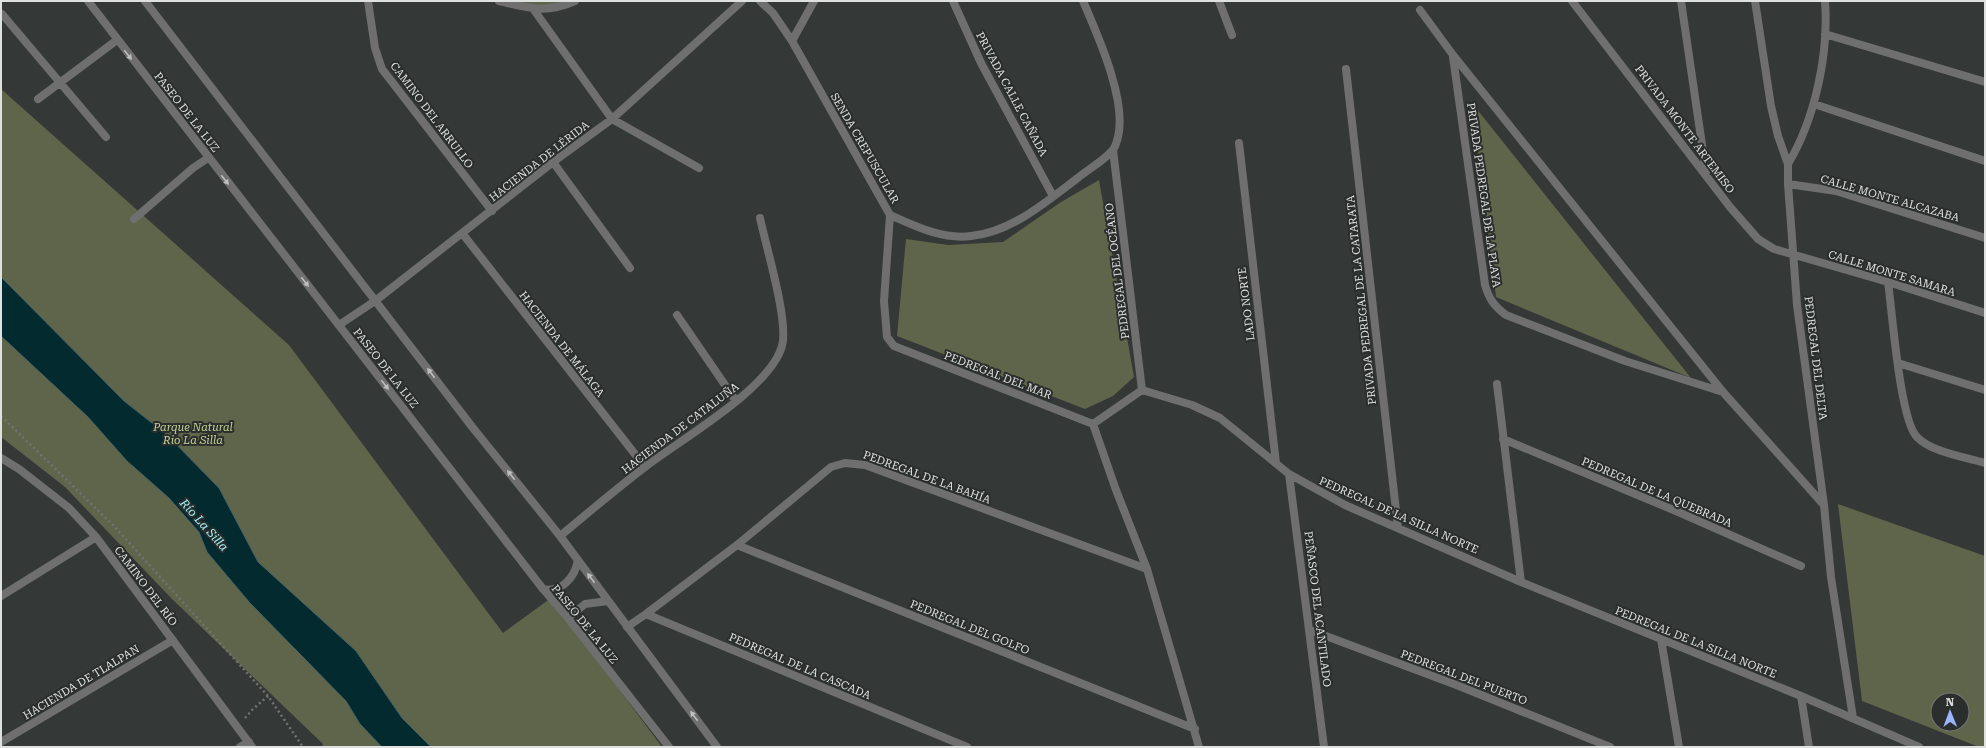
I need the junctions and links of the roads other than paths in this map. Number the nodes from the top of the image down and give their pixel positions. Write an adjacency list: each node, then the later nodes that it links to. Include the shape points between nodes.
1 (88, 1): 21 (street, PASEO DE LA LUZ)
2 (145, 1): 50 (street)
3 (368, 1): 41 (street, CAMINO DEL ARRULLO, via 375,48 382,69)
4 (499, 1): 16 (street)
5 (574, 1): 16 (street)
6 (742, 1): 29 (street, HACIENDA DE LÉRIDA)
7 (760, 1): 22 (street, SENDA CREPUSCULAR, via 773,13)
8 (814, 1): 22 (street)
9 (953, 1): 40 (street, PRIVADA CALLE CAÑADA, via 981,63)
10 (1083, 1): 32 (street, PEDREGAL DEL OCÉANO, via 1100,40 1120,116 1118,137)
11 (1219, 1): 20 (street)
12 (1572, 1): 38 (street, PRIVADA MONTE ARTEMISO)
13 (1681, 1): 38 (street)
14 (1755, 1): 36 (street, PEDREGAL DEL DELTA, via 1771,106)
15 (1825, 1): 19 (street)
16 (534, 10): 29 (street)
17 (1420, 10): 23 (street, PRIVADA PEDREGAL DE LA PLAYA)
18 (2, 14): 25 (street)
19 (1825, 34): 26 (street); 28 (street)
20 (1232, 35)
21 (117, 40): 25 (street); 33 (street, PASEO DE LA LUZ, one-way to 33)
22 (792, 41): 42 (street, SENDA CREPUSCULAR)
23 (1453, 55): 59 (street, PRIVADA PEDREGAL DE LA PLAYA); 59 (street, PRIVADA PEDREGAL DE LA PLAYA, via 1485,285 1489,298 1496,308 1506,315 1625,361)
24 (1346, 69): 69 (street, PRIVADA PEDREGAL DE LA CATARATA)
25 (59, 82): 27 (street); 30 (street)
26 (1985, 82)
27 (38, 99)
28 (1814, 104): 34 (street); 36 (street, via 1800,144)
29 (612, 119): 35 (street, HACIENDA DE LÉRIDA); 37 (street)
30 (106, 137)
31 (1239, 143): 64 (street, LADO NORTE)
32 (1113, 150): 40 (street); 57 (street, PEDREGAL DEL OCÉANO)
33 (208, 158): 44 (street); 53 (street, PASEO DE LA LUZ, one-way to 53)
34 (1985, 161)
35 (553, 162): 41 (street, HACIENDA DE LÉRIDA); 48 (street)
36 (1788, 164): 39 (street, PEDREGAL DEL DELTA)
37 (699, 168)
38 (1706, 174): 47 (street, PRIVADA MONTE ARTEMISO, via 1758,239 1774,249)
39 (1788, 184): 46 (street, CALLE MONTE ALCAZABA, via 1836,191); 47 (street, PEDREGAL DEL DELTA)
40 (1053, 196): 42 (street, via 1018,220 996,231 970,237 942,235)
41 (492, 211): 45 (street, HACIENDA DE LÉRIDA)
42 (890, 215): 54 (street, SENDA CREPUSCULAR, via 884,301 888,337)
43 (760, 218): 60 (street, HACIENDA DE CATALUÑA, via 782,319 782,345 773,365)
44 (134, 219)
45 (462, 233): 50 (street, HACIENDA DE LÉRIDA); 66 (street, HACIENDA DE MÁLAGA)
46 (1985, 238)
47 (1793, 255): 49 (street, CALLE MONTE SAMARA); 68 (street, PEDREGAL DEL DELTA, via 1797,305)
48 (630, 268)
49 (1888, 282): 51 (street, CALLE MONTE SAMARA); 55 (street)
50 (375, 301): 53 (street, HACIENDA DE LÉRIDA); 70 (street, one-way to 50)
51 (1985, 313)
52 (677, 315): 60 (street)
53 (338, 325): 77 (street, PASEO DE LA LUZ, one-way to 77)
54 (894, 346): 61 (street, PEDREGAL DEL MAR)
55 (1898, 363): 58 (street); 65 (street, via 1907,419 1917,438 1928,445)
56 (1497, 384): 62 (street)
57 (1142, 390): 61 (street); 64 (street, PEDREGAL DE LA SILLA NORTE, via 1192,405 1220,418)
58 (1985, 390)
59 (1723, 392): 68 (street, PRIVADA PEDREGAL DE LA PLAYA)
60 (736, 401): 66 (street, HACIENDA DE CATALUÑA)
61 (1093, 424): 75 (street)
62 (1503, 439): 74 (street, PEDREGAL DE LA QUEBRADA); 76 (street)
63 (1, 458): 71 (street, CAMINO DEL RÍO, via 69,508)
64 (1276, 463): 67 (street, PEDREGAL DE LA SILLA NORTE)
65 (1985, 463)
66 (645, 467): 70 (street, HACIENDA DE CATALUÑA)
67 (1289, 474): 69 (street, PEDREGAL DE LA SILLA NORTE, via 1345,505); 83 (street, PEÑASCO DEL ACANTILADO)
68 (1824, 506): 87 (street, PEDREGAL DEL DELTA, via 1831,577)
69 (1398, 528): 76 (street, PEDREGAL DE LA SILLA NORTE)
70 (560, 536): 73 (street)
71 (96, 537): 78 (street); 85 (street, CAMINO DEL RÍO)
72 (737, 545): 75 (street, PEDREGAL DE LA BAHÍA, via 831,467 852,462); 80 (street, PEDREGAL DE LA BAHÍA); 88 (street, PEDREGAL DEL GOLFO)
73 (578, 560): 77 (street, via 573,576 564,584 550,590); 79 (street, one-way to 73)
74 (1801, 566)
75 (1147, 569): 88 (street)
76 (1521, 582): 84 (street, PEDREGAL DE LA SILLA NORTE)
77 (542, 589): 81 (street, PASEO DE LA LUZ)
78 (1, 596)
79 (608, 601): 81 (street, via 585,604); 82 (street)
80 (646, 614): 82 (street); 94 (street, PEDREGAL DE LA CASCADA)
81 (568, 618): 92 (street, PASEO DE LA LUZ)
82 (627, 627): 93 (street, one-way to 82)
83 (1310, 630): 96 (street, PEÑASCO DEL ACANTILADO); 97 (street, PEDREGAL DEL PUERTO)
84 (1661, 639): 86 (street, PEDREGAL DE LA SILLA NORTE); 98 (street)
85 (173, 640): 89 (street, HACIENDA DE TLALPAN); 90 (street, CAMINO DEL RÍO)
86 (1801, 696): 87 (street, PEDREGAL DE LA SILLA NORTE); 99 (street)
87 (1852, 718): 100 (street, PEDREGAL DE LA SILLA NORTE)
88 (1195, 729): 95 (street)
89 (1, 742)
90 (251, 744): 91 (street)
91 (240, 747)
92 (669, 747)
93 (717, 747)
94 (967, 747)
95 (1199, 747)
96 (1324, 747)
97 (1610, 747)
98 (1679, 747)
99 (1809, 747)
100 (1919, 747)

